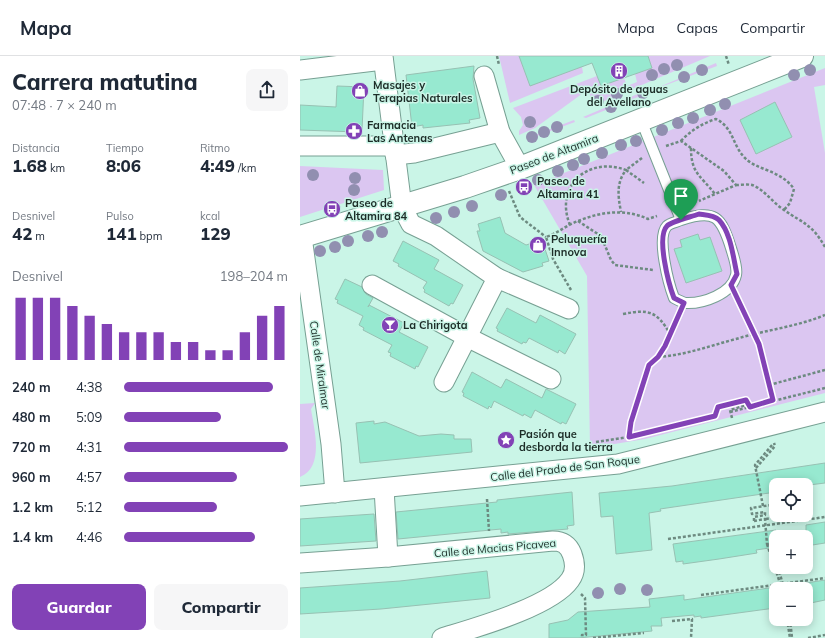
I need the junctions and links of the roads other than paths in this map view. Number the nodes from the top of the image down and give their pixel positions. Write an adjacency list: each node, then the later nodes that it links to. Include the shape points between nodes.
1 (802, 56): 3 (main road, Paseo de Altamira)
2 (383, 58): 4 (street); 9 (street)
3 (777, 60): 6 (main road, Paseo de Altamira)
4 (300, 70)
5 (484, 76): 7 (street)
6 (641, 120): 10 (main road, Paseo de Altamira); 12 (lane)
7 (500, 132): 9 (street, via 414,153); 10 (street)
8 (300, 146): 9 (street)
9 (395, 151): 11 (street)
10 (511, 171): 11 (main road, Paseo de Altamira)
11 (402, 207): 13 (main road, Paseo de Altamira); 14 (street, via 411,224 436,236)
12 (681, 220): 12 (lane, via 668,225 663,232 662,243 674,298 684,303 717,296 731,285 737,274 726,232 719,220 710,215 699,214)
13 (301, 237): 22 (street, Calle de Miralmar, via 331,444)
14 (497, 278): 16 (street); 17 (street)
15 (372, 285): 17 (street)
16 (570, 301)
17 (466, 336): 18 (street); 19 (street)
18 (551, 379)
19 (444, 382)
20 (825, 412): 21 (street, Calle del Prado de San Roque, via 618,464)
21 (384, 488): 22 (street, Calle del Prado de San Roque); 24 (street)
22 (335, 493): 23 (street, Calle del Prado de San Roque)
23 (300, 496)
24 (388, 557): 25 (street, Calle de Macias Picavea); 26 (street, Calle de Macias Picavea, via 553,541 566,544 571,551 575,565 570,580 546,598 526,609)
25 (300, 563)
26 (442, 638)

